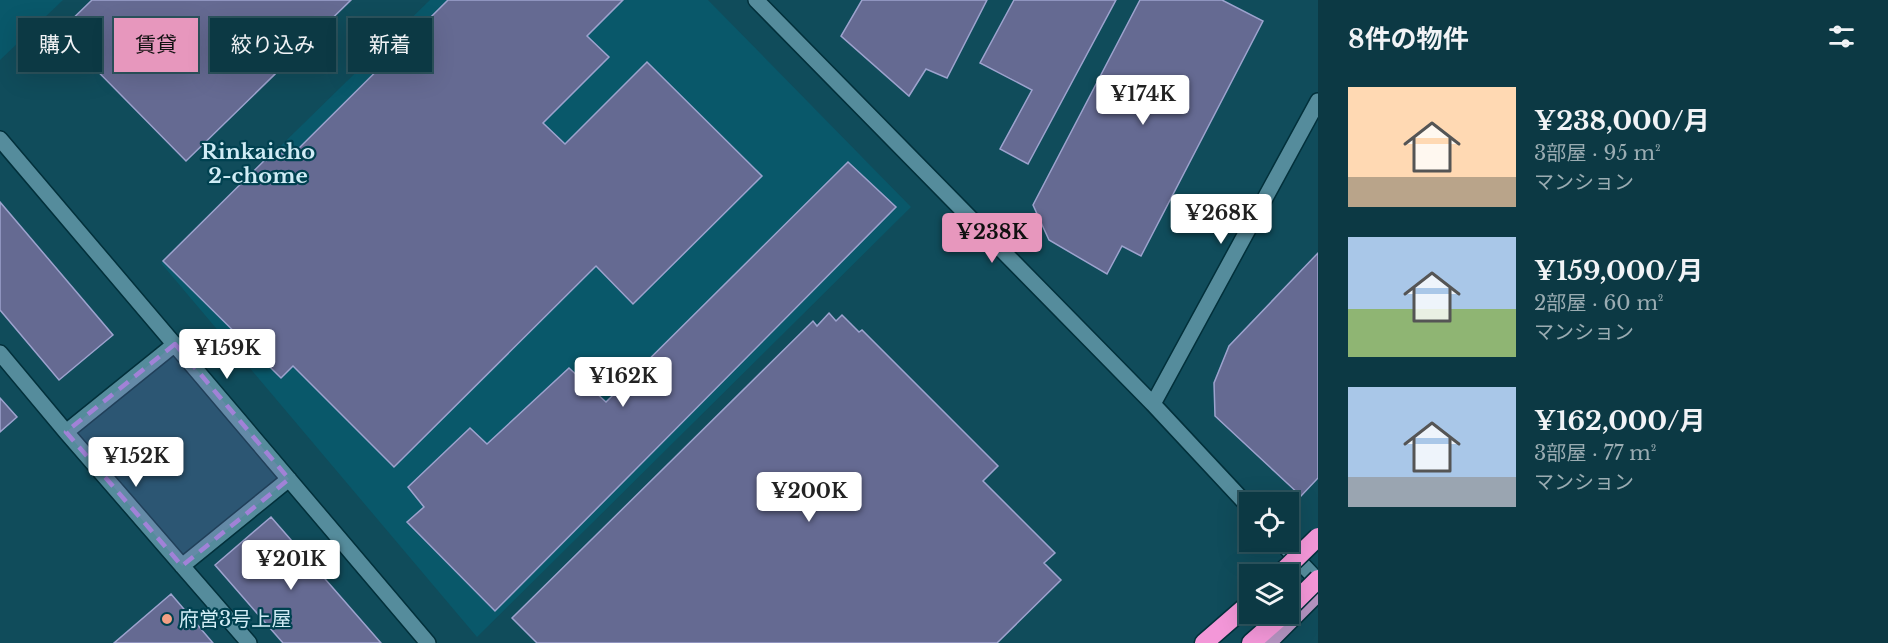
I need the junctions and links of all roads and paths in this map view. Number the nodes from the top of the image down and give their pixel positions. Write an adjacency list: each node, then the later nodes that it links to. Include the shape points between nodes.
1 (756, 0): 6 (street)
2 (1318, 102): 6 (street)
3 (0, 139): 4 (street)
4 (175, 344): 7 (street); 8 (street)
5 (0, 352): 7 (street)
6 (1153, 404): 9 (street)
7 (66, 432): 13 (street)
8 (289, 479): 13 (street); 20 (street)
9 (1239, 496)
10 (1318, 537): 12 (highway, bridge)
11 (1291, 552): 14 (street)
12 (1290, 564)
13 (182, 566): 19 (street)
14 (1318, 580): 16 (highway, bridge)
15 (1318, 594): 23 (main road)
16 (1299, 598)
17 (1239, 613): 21 (highway)
18 (1273, 624): 22 (highway)
19 (249, 643)
20 (428, 643)
21 (1204, 643)
22 (1251, 643)
23 (1269, 643)

